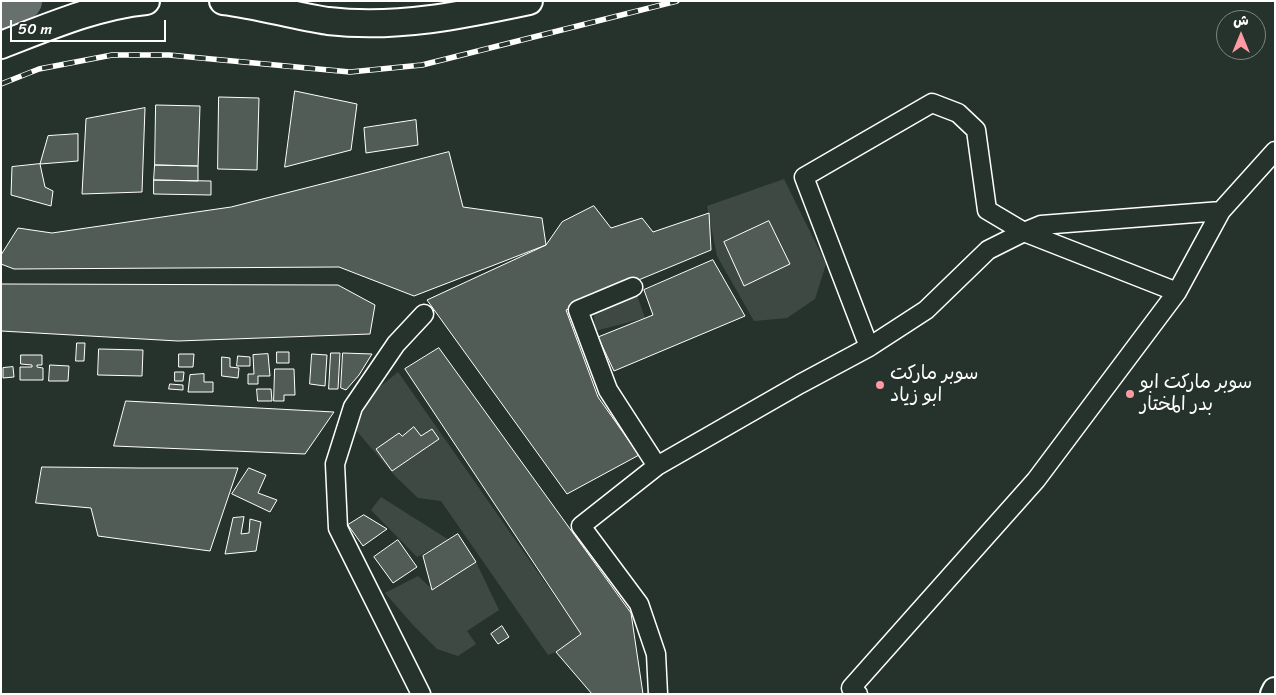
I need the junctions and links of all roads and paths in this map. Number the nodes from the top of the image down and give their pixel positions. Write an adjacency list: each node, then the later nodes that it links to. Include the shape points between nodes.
1 (146, 1): 4 (main road, via 103,9)
2 (223, 1): 3 (main road, via 328,21 378,23 418,22)
3 (529, 1)
4 (1, 45)
5 (1275, 151): 6 (street)
6 (1221, 211): 7 (street, via 1041,225); 9 (street)
7 (1024, 232): 9 (street); 11 (street, via 988,250 926,310); 11 (street, via 987,210 976,130 958,113 932,103 804,177)
8 (633, 287): 12 (street, via 578,310 608,390)
9 (1177, 292): 16 (street, via 1036,480 851,688)
10 (424, 314): 14 (street, via 396,344 353,407 335,464 338,528)
11 (869, 347): 12 (street)
12 (657, 466): 15 (street, via 581,526 639,604 656,654)
13 (1275, 690): 17 (street)
14 (421, 694)
15 (658, 694)
16 (858, 694)
17 (1273, 694)

